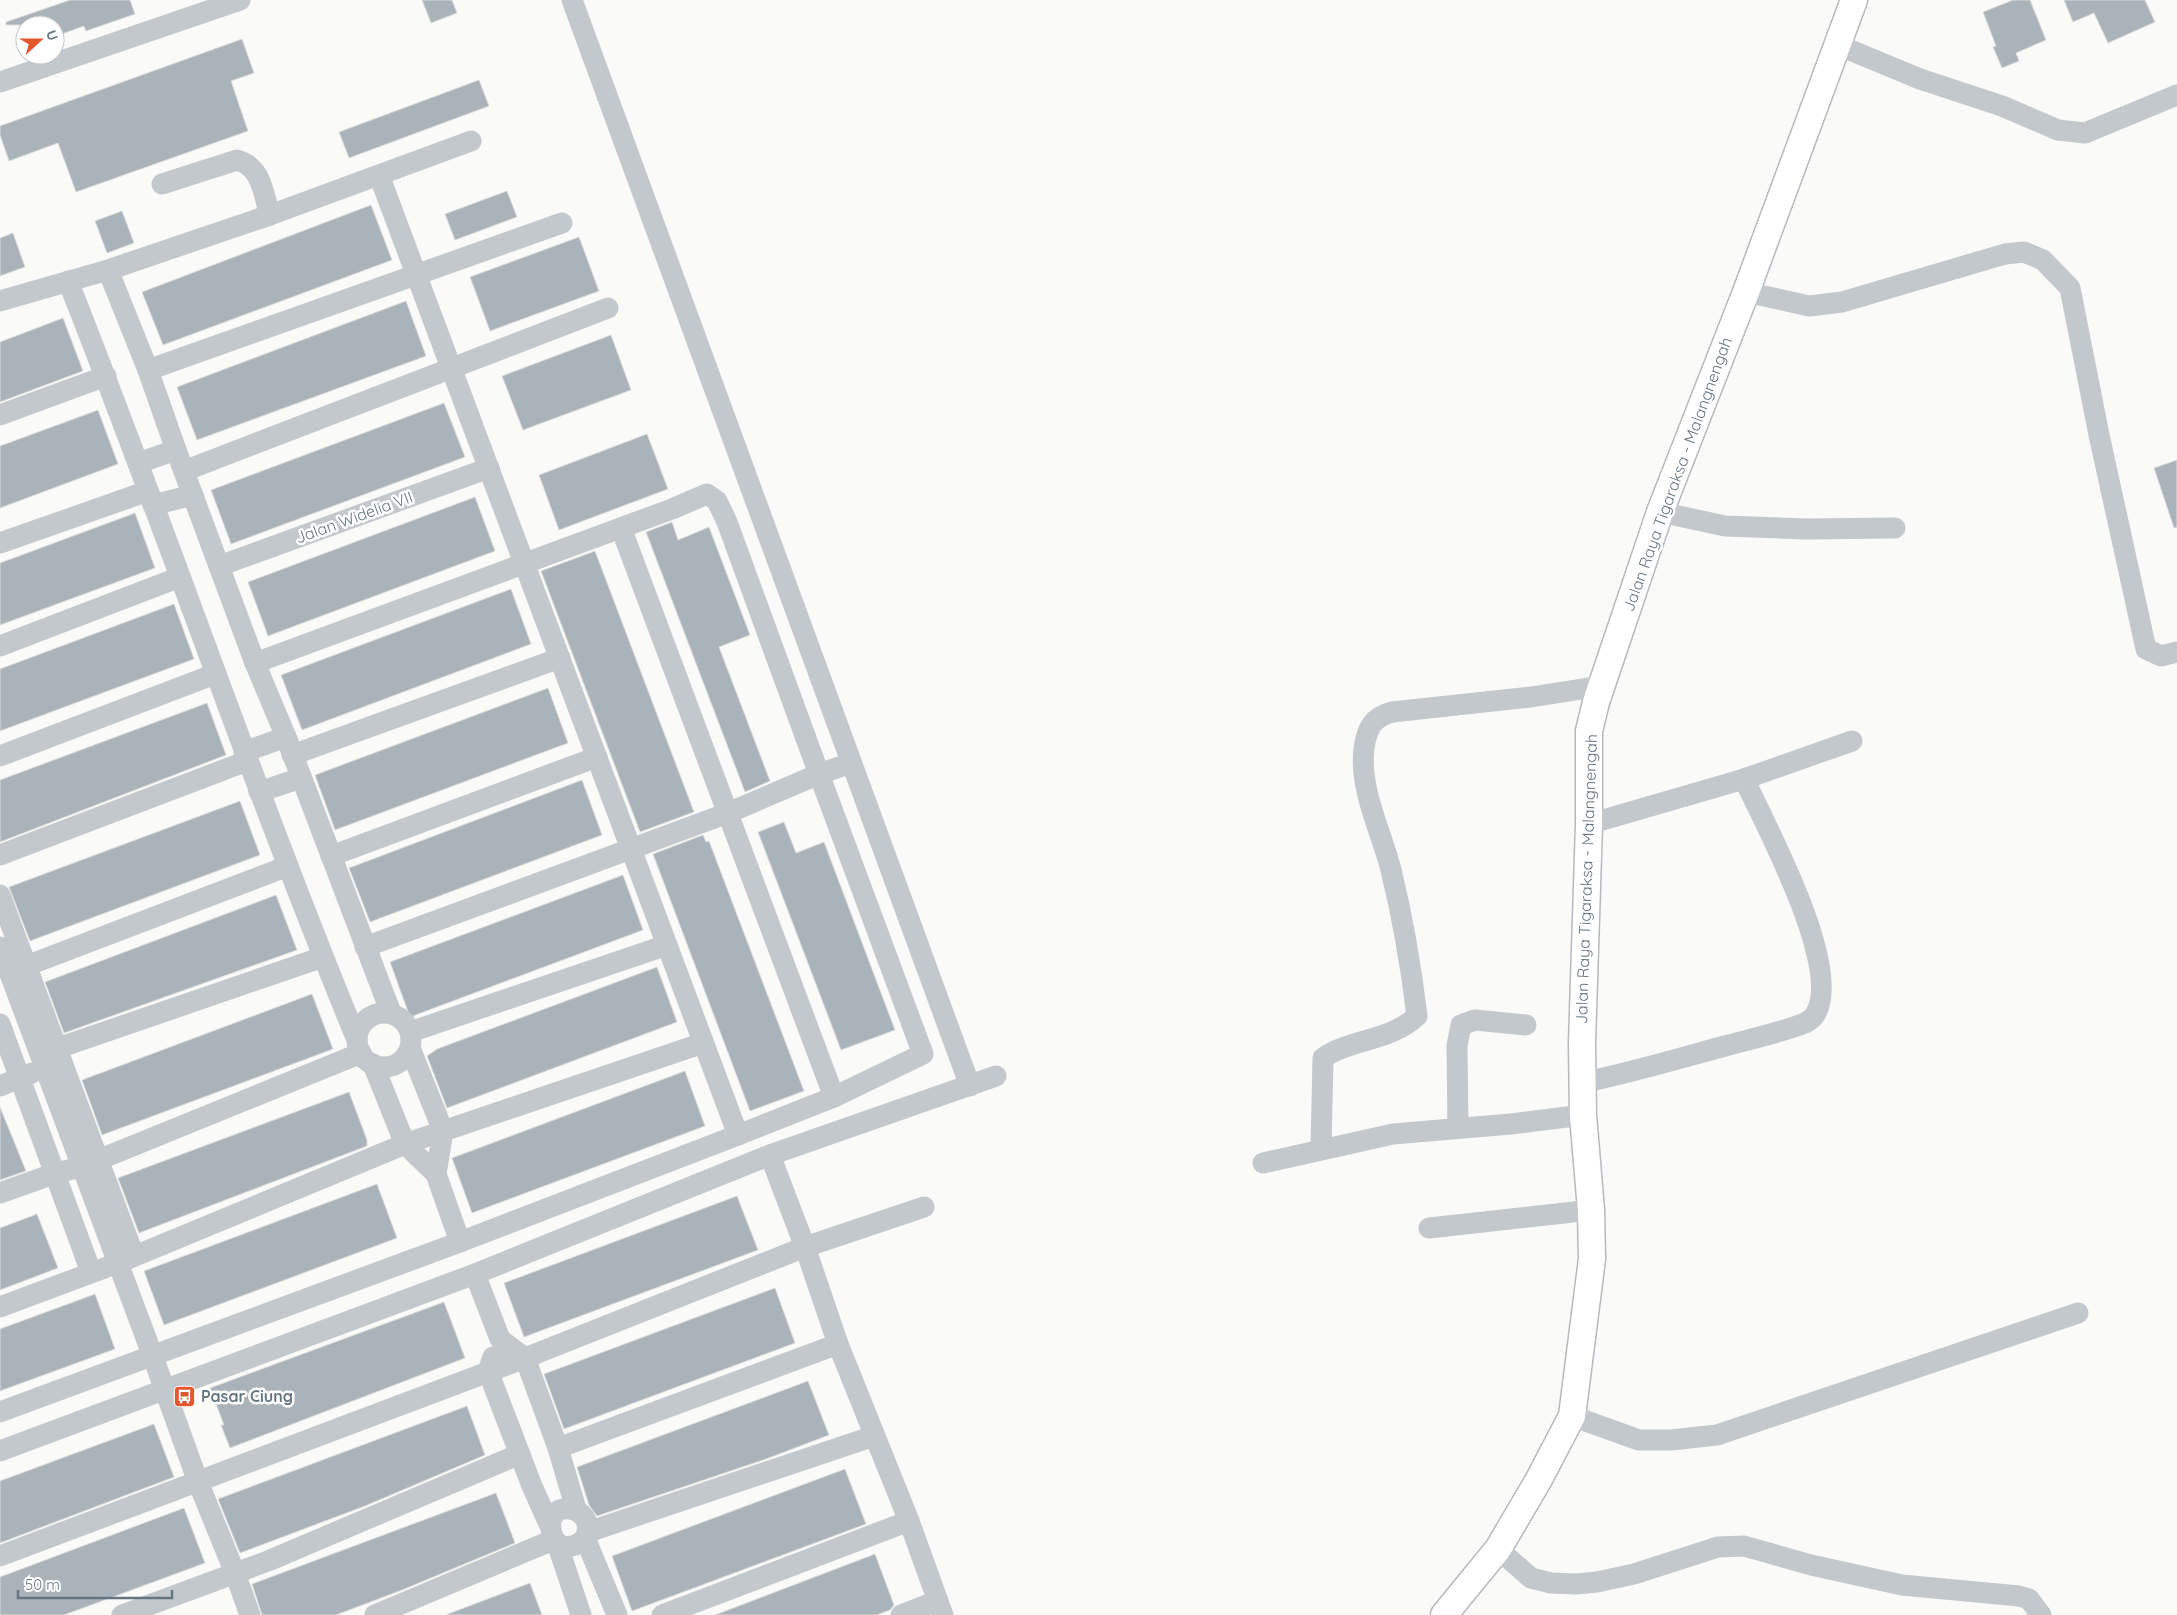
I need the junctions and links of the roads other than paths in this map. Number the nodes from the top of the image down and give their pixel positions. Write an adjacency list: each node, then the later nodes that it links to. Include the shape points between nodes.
1 (572, 0): 46 (street)
2 (1854, 0): 4 (main road, Jalan Raya Tigaraksa - Malangnengah)
3 (236, 1): 5 (street)
4 (1838, 45): 6 (street, via 2058,130 2085,133); 15 (main road, Jalan Raya Tigaraksa - Malangnengah)
5 (0, 82)
6 (2177, 95)
7 (471, 141): 8 (street)
8 (379, 176): 10 (street); 13 (street)
9 (162, 184): 10 (street, via 237,160 256,170)
10 (270, 215): 12 (street)
11 (562, 223): 13 (street)
12 (108, 270): 14 (street); 19 (street)
13 (417, 274): 18 (street); 19 (street)
14 (68, 281): 16 (street); 20 (street)
15 (1746, 292): 28 (main road, Jalan Raya Tigaraksa - Malangnengah); 36 (street, via 1809,306 1842,302 2005,254 2024,252 2043,260 2070,288 2146,649 2161,656)
16 (0, 301)
17 (608, 308): 18 (street)
18 (452, 367): 24 (street); 25 (street)
19 (148, 370): 22 (street)
20 (106, 376): 21 (street); 23 (street)
21 (0, 415)
22 (176, 450): 23 (street); 25 (street)
23 (138, 463): 27 (street)
24 (489, 468): 32 (street); 33 (street, Jalan Widelia VII)
25 (184, 471): 26 (street)
26 (193, 495): 27 (street); 33 (street)
27 (150, 498): 31 (street); 34 (street)
28 (1660, 512): 30 (street, via 1725,526); 40 (main road, Jalan Raya Tigaraksa - Malangnengah)
29 (621, 528): 32 (street); 47 (street, via 707,494 717,501); 51 (street)
30 (1895, 528)
31 (0, 543)
32 (525, 563): 37 (street); 38 (street)
33 (219, 566): 38 (street)
34 (180, 578): 35 (street); 39 (street)
35 (0, 646)
36 (2177, 652)
37 (560, 658): 42 (street); 45 (street)
38 (255, 663): 42 (street)
39 (215, 674): 43 (street); 44 (street)
40 (1601, 686): 52 (main road, Jalan Raya Tigaraksa - Malangnengah, via 1589,731); 80 (street, via 1392,712 1371,724 1364,746 1364,770 1371,810 1390,867 1407,938 1417,1016 1410,1024 1331,1052 1323,1058)
41 (1852, 742): 49 (street)
42 (289, 746): 44 (street); 48 (street)
43 (0, 756)
44 (246, 756): 50 (street); 54 (street)
45 (597, 757): 53 (street); 55 (street)
46 (851, 763): 47 (street); 73 (street)
47 (819, 774): 51 (street); 74 (street, via 923,1054)
48 (300, 778): 50 (street); 55 (street)
49 (1744, 779): 52 (street); 72 (street, via 1802,903 1811,932 1822,997 1815,1014 1806,1022 1763,1035)
50 (258, 792): 56 (street)
51 (728, 813): 53 (street); 74 (street)
52 (1589, 824): 72 (main road, Jalan Raya Tigaraksa - Malangnengah)
53 (631, 849): 58 (street); 60 (street)
54 (0, 855)
55 (332, 856): 60 (street)
56 (288, 866): 61 (street); 62 (street)
57 (0, 895): 62 (street)
58 (667, 945): 66 (street); 67 (street)
59 (0, 947): 69 (street)
60 (365, 947): 63 (street)
61 (323, 957): 68 (street); 69 (street)
62 (26, 966): 69 (street)
63 (391, 1013): 66 (street, via 403,1020); 68 (street, via 367,1018 360,1028)
64 (0, 1024): 71 (street)
65 (1526, 1025): 76 (street, via 1475,1020 1461,1025 1457,1046)
66 (410, 1040): 68 (street, via 404,1058 395,1065 384,1067); 77 (street)
67 (704, 1043): 77 (street); 78 (street)
68 (364, 1052): 79 (street); 82 (street)
69 (56, 1058): 71 (street); 82 (street)
70 (996, 1076): 73 (street)
71 (10, 1083): 84 (street)
72 (1582, 1083): 75 (main road, Jalan Raya Tigaraksa - Malangnengah)
73 (970, 1086): 81 (street)
74 (834, 1097): 78 (street)
75 (1583, 1115): 76 (street); 88 (main road, Jalan Raya Tigaraksa - Malangnengah)
76 (1458, 1128): 80 (street, via 1393,1134)
77 (443, 1131): 79 (street); 85 (street)
78 (738, 1135): 90 (street)
79 (405, 1144): 85 (street); 92 (street)
80 (1321, 1149): 83 (street)
81 (770, 1155): 91 (street); 94 (street)
82 (90, 1163): 84 (street); 92 (street)
83 (1262, 1163)
84 (56, 1173): 86 (street); 93 (street)
85 (436, 1174): 90 (street)
86 (0, 1193)
87 (924, 1207): 91 (street)
88 (1591, 1210): 89 (street); 104 (main road, Jalan Raya Tigaraksa - Malangnengah, via 1592,1259)
89 (1429, 1228)
90 (460, 1242): 99 (street)
91 (805, 1247): 98 (street); 100 (street)
92 (126, 1259): 93 (street); 99 (street)
93 (92, 1272): 95 (street)
94 (475, 1274): 97 (street); 102 (street)
95 (0, 1307)
96 (2078, 1313): 104 (street, via 1717,1435 1639,1440)
97 (500, 1339): 100 (street); 101 (street)
98 (838, 1344): 105 (street); 106 (street)
99 (152, 1354): 102 (street); 103 (street)
100 (525, 1358): 101 (street); 106 (street)
101 (488, 1371): 108 (street); 109 (street)
102 (165, 1390): 107 (street); 109 (street)
103 (0, 1412)
104 (1572, 1416): 114 (main road, Jalan Raya Tigaraksa - Malangnengah)
105 (874, 1436): 111 (street); 112 (street)
106 (558, 1448): 110 (street)
107 (0, 1451)
108 (520, 1454): 113 (street); 116 (street)
109 (198, 1482): 115 (street); 116 (street)
110 (576, 1510): 112 (street, via 586,1518); 113 (street, via 559,1510 553,1516)
111 (909, 1521): 117 (street); 123 (street)
112 (587, 1535): 113 (street, via 580,1544 572,1547 564,1547); 122 (street)
113 (553, 1536): 120 (street); 121 (street)
114 (1498, 1549): 125 (main road, Jalan Raya Tigaraksa - Malangnengah); 126 (street, via 1531,1578 1576,1584 1634,1574 1718,1548 1744,1546 1902,1585 2019,1596 2030,1599)
115 (0, 1556)
116 (236, 1573): 118 (street); 119 (street)
117 (940, 1608): 124 (street)
118 (122, 1615)
119 (250, 1615)
120 (375, 1615)
121 (581, 1615)
122 (617, 1615)
123 (662, 1615)
124 (901, 1615)
125 (1444, 1615)
126 (2041, 1615)

